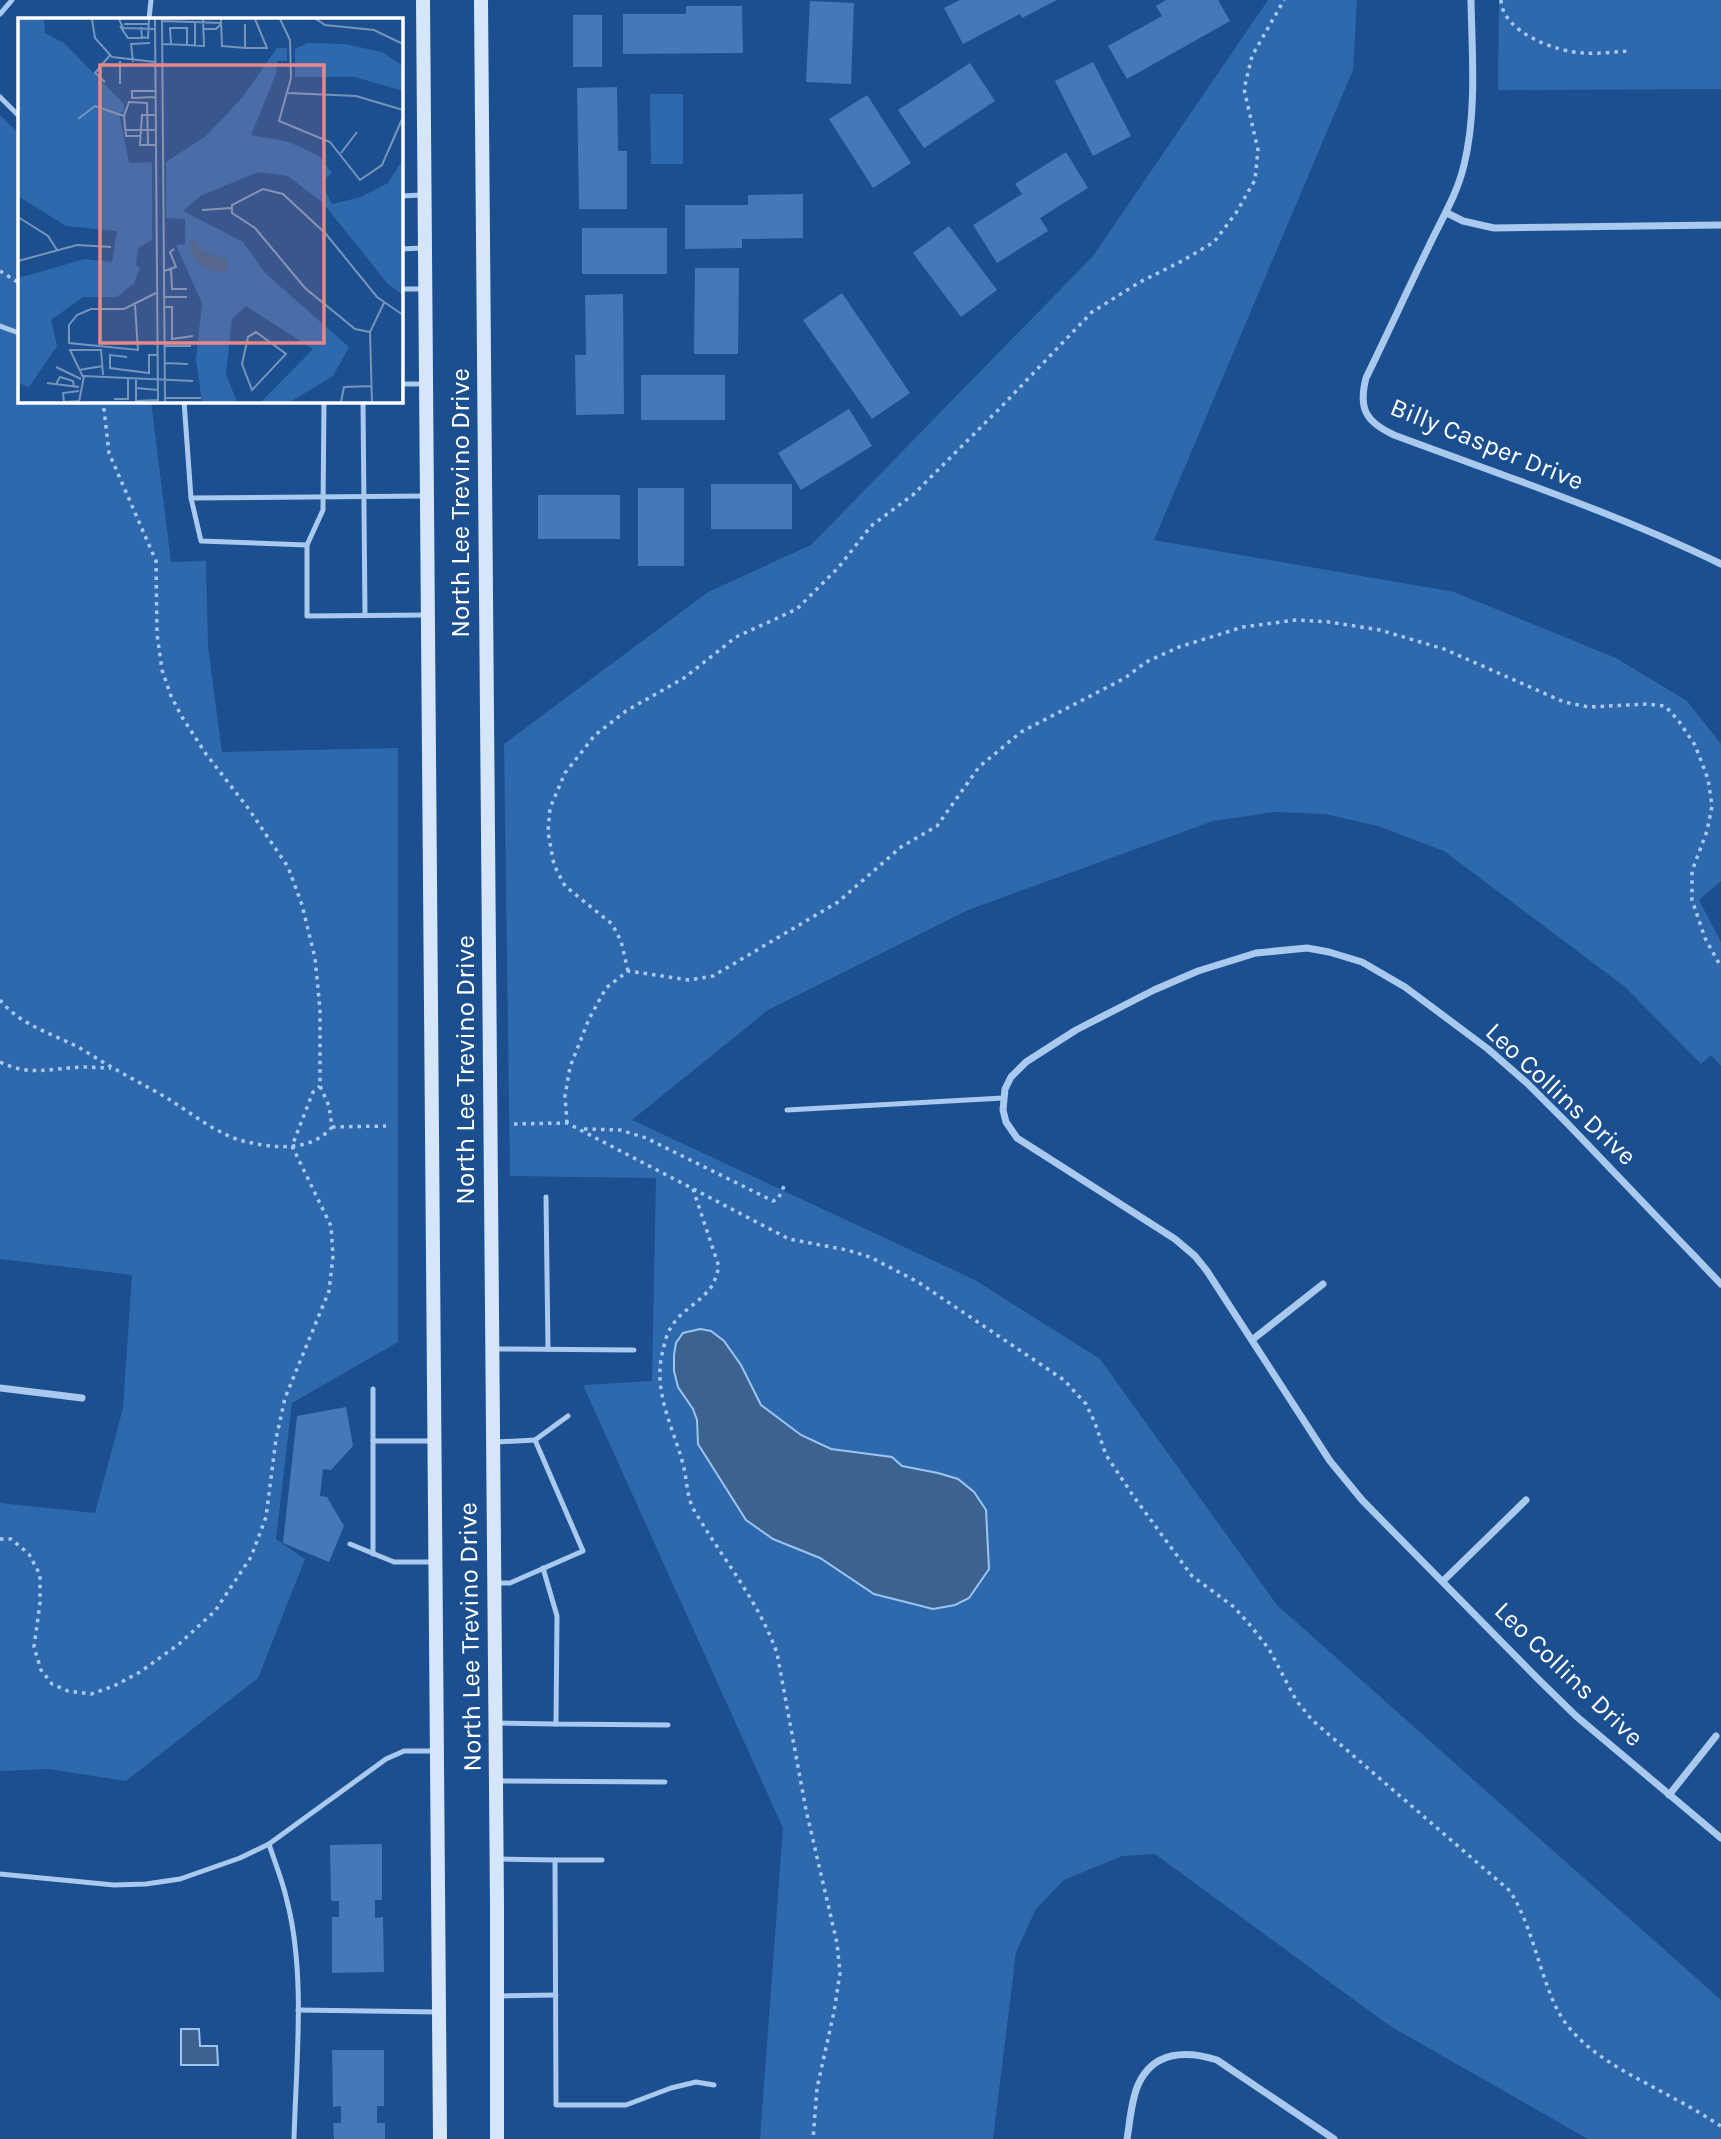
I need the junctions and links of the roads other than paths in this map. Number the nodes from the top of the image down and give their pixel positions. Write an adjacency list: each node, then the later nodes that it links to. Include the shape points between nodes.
1 (12, 0): 6 (lane)
2 (151, 0): 7 (lane)
3 (423, 0): 10 (main road, North Lee Trevino Drive)
4 (481, 0): 39 (main road, North Lee Trevino Drive)
5 (1471, 0): 12 (street, Billy Casper Drive, via 1470,134)
6 (0, 14)
7 (149, 18)
8 (0, 97): 9 (lane)
9 (18, 115)
10 (426, 195): 11 (lane); 15 (main road, North Lee Trevino Drive)
11 (402, 196)
12 (1447, 213): 13 (street, via 1493,228); 30 (street, Billy Casper Drive, via 1366,378 1362,398 1369,418 1394,435 1609,515)
13 (1721, 225)
14 (402, 248): 15 (lane)
15 (426, 248): 17 (main road, North Lee Trevino Drive)
16 (402, 289): 17 (lane)
17 (426, 289): 21 (main road, North Lee Trevino Drive)
18 (0, 326): 19 (lane)
19 (18, 333)
20 (402, 384): 21 (lane)
21 (426, 384): 25 (main road, North Lee Trevino Drive)
22 (184, 402): 28 (lane)
23 (324, 402): 26 (lane)
24 (363, 402): 27 (lane)
25 (427, 496): 27 (lane); 32 (main road, North Lee Trevino Drive)
26 (323, 497): 27 (lane); 28 (lane); 29 (lane, via 323,510)
27 (364, 497): 31 (lane)
28 (191, 498): 29 (lane, via 201,541)
29 (307, 545): 31 (lane, via 307,617)
30 (1721, 564)
31 (365, 615): 32 (lane)
32 (428, 615): 48 (main road, North Lee Trevino Drive)
33 (1003, 1098): 34 (lane); 37 (street, Leo Collins Drive, via 1011,1077 1026,1062 1154,990 1256,953 1307,948 1329,951 1362,962 1405,987 1488,1049 1566,1122); 38 (street, Leo Collins Drive, via 1006,1122 1017,1138 1195,1256)
34 (787, 1111)
35 (546, 1197): 40 (lane)
36 (1323, 1284): 38 (street)
37 (1721, 1284)
38 (1252, 1340): 55 (street, Leo Collins Drive, via 1330,1461)
39 (492, 1349): 40 (lane); 49 (main road, North Lee Trevino Drive)
40 (548, 1349): 41 (lane)
41 (634, 1350)
42 (0, 1388): 44 (street)
43 (373, 1389): 47 (lane)
44 (82, 1398)
45 (568, 1416): 46 (lane)
46 (535, 1440): 49 (lane); 54 (lane, via 583,1551)
47 (373, 1441): 48 (lane); 52 (lane)
48 (434, 1441): 53 (main road, North Lee Trevino Drive)
49 (492, 1442): 56 (main road, North Lee Trevino Drive)
50 (1526, 1500): 55 (street)
51 (350, 1544): 52 (lane)
52 (373, 1554): 53 (lane, via 394,1562)
53 (435, 1562): 61 (main road, North Lee Trevino Drive)
54 (543, 1568): 56 (lane, via 510,1583); 58 (lane, via 557,1616)
55 (1443, 1581): 64 (street, Leo Collins Drive, via 1576,1716)
56 (494, 1584): 57 (main road, North Lee Trevino Drive)
57 (495, 1723): 58 (lane); 62 (main road, North Lee Trevino Drive)
58 (556, 1724): 59 (lane)
59 (668, 1725)
60 (1716, 1736): 64 (street)
61 (437, 1751): 66 (lane, via 404,1751 386,1759); 74 (main road, North Lee Trevino Drive)
62 (496, 1781): 63 (lane); 67 (main road, North Lee Trevino Drive)
63 (665, 1782)
64 (1669, 1795): 65 (street, Leo Collins Drive)
65 (1721, 1838)
66 (269, 1844): 70 (lane, via 180,1879 146,1884); 73 (lane, via 288,1902)
67 (496, 1859): 68 (lane); 72 (main road, North Lee Trevino Drive)
68 (555, 1860): 69 (lane); 71 (lane)
69 (602, 1860)
70 (0, 1874)
71 (556, 1995): 72 (lane); 75 (lane, via 556,2105 626,2105 696,2082)
72 (496, 1996): 78 (main road, North Lee Trevino Drive)
73 (298, 2010): 74 (lane); 76 (lane)
74 (438, 2011): 77 (main road, North Lee Trevino Drive)
75 (714, 2085)
76 (294, 2139)
77 (440, 2139)
78 (497, 2139)
79 (1127, 2139): 80 (street, via 1144,2074 1161,2059 1197,2054 1217,2060)
80 (1334, 2139)

